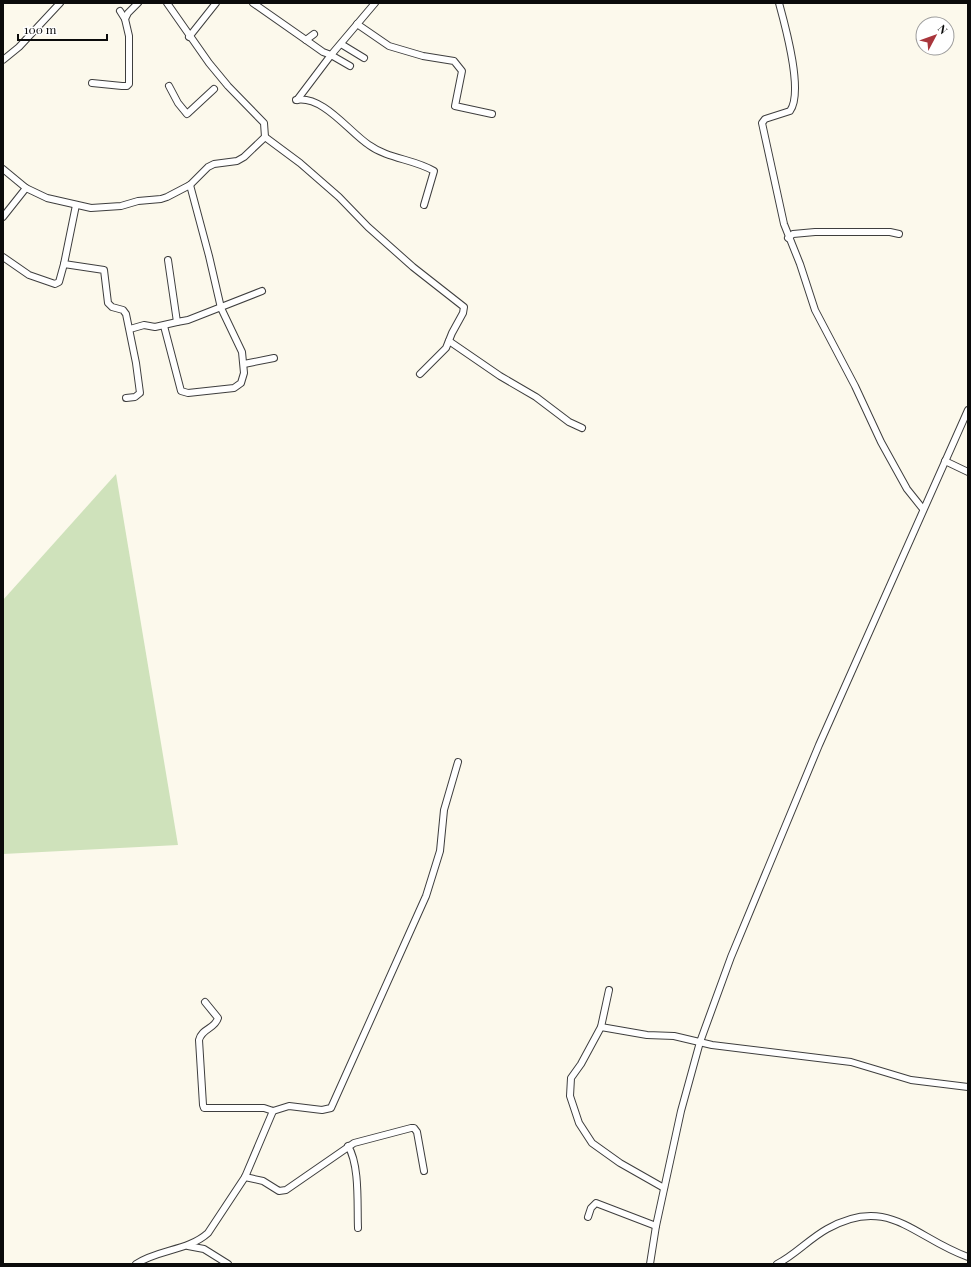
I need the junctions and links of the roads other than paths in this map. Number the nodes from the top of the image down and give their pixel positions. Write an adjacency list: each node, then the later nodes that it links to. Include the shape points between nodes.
1 (60, 3): 17 (street, via 19,47)
2 (138, 3): 9 (street)
3 (167, 3): 12 (street)
4 (216, 3): 12 (street)
5 (252, 3): 13 (street)
6 (375, 3): 10 (street)
7 (779, 3): 31 (street, via 793,58 794,104 790,111 765,119 762,123)
8 (120, 11): 9 (street)
9 (126, 19): 19 (street, via 129,36 129,84 127,86)
10 (357, 24): 14 (street); 22 (street, via 389,46 423,56 454,61 462,71 455,106)
11 (314, 34): 13 (street)
12 (190, 37): 23 (street, via 228,86 264,123)
13 (306, 40): 15 (street)
14 (341, 44): 15 (street); 16 (street)
15 (332, 55): 18 (street); 28 (street, via 297,100 313,101 370,146 434,171)
16 (364, 58)
17 (3, 59)
18 (350, 66)
19 (92, 83)
20 (168, 86): 21 (street, via 187,114)
21 (214, 89)
22 (492, 114)
23 (265, 137): 25 (street, via 237,161 208,167); 40 (street, via 300,163 413,267 464,307 464,313)
24 (3, 169): 26 (street)
25 (190, 185): 27 (street, via 161,200 138,201 104,208); 36 (street, via 210,256)
26 (26, 188): 27 (street, via 47,198); 29 (street)
27 (76, 205): 34 (street)
28 (424, 205)
29 (3, 217)
30 (899, 234): 31 (street, via 816,232 793,234)
31 (788, 238): 49 (street, via 800,264 814,310 855,386 881,442 907,489)
32 (3, 257): 34 (street, via 29,276 55,284 60,279)
33 (168, 260): 37 (street)
34 (64, 264): 39 (street, via 104,270 108,303 123,310)
35 (262, 291): 36 (street)
36 (221, 308): 37 (street); 42 (street, via 240,345)
37 (176, 322): 38 (street)
38 (164, 326): 39 (street, via 144,325); 42 (street, via 179,388 184,393 238,386 244,379)
39 (130, 329): 44 (street, via 140,393 135,397)
40 (449, 341): 43 (street, via 446,348); 46 (street, via 482,365 536,397 569,422)
41 (274, 358): 42 (street)
42 (244, 364)
43 (420, 374)
44 (126, 398)
45 (968, 410): 47 (street)
46 (582, 428)
47 (945, 461): 48 (street); 49 (street)
48 (968, 472)
49 (923, 509): 54 (street, via 787,821 731,957)
50 (458, 762): 56 (street, via 444,810 440,851 426,896 332,1106 322,1110 289,1106)
51 (608, 990): 53 (street)
52 (205, 1002): 56 (street, via 218,1018 216,1023 202,1032 199,1040 203,1105 208,1109)
53 (601, 1027): 54 (street, via 647,1035 674,1036); 60 (street, via 569,1085 579,1123 585,1135 603,1152)
54 (700, 1042): 55 (street, via 851,1062 910,1080); 60 (street)
55 (968, 1087)
56 (273, 1110): 59 (street)
57 (348, 1146): 58 (street, via 414,1128 417,1132); 59 (street, via 282,1191 258,1179); 63 (street, via 355,1167)
58 (424, 1171)
59 (245, 1177): 64 (street, via 208,1233)
60 (664, 1188): 62 (street)
61 (588, 1217): 62 (street, via 596,1203)
62 (656, 1226): 68 (street)
63 (358, 1228)
64 (188, 1246): 66 (street, via 157,1254); 67 (street, via 204,1250)
65 (968, 1256): 69 (street, via 954,1252 905,1224 882,1216 865,1216 827,1229)
66 (136, 1264)
67 (228, 1264)
68 (650, 1264)
69 (777, 1264)

